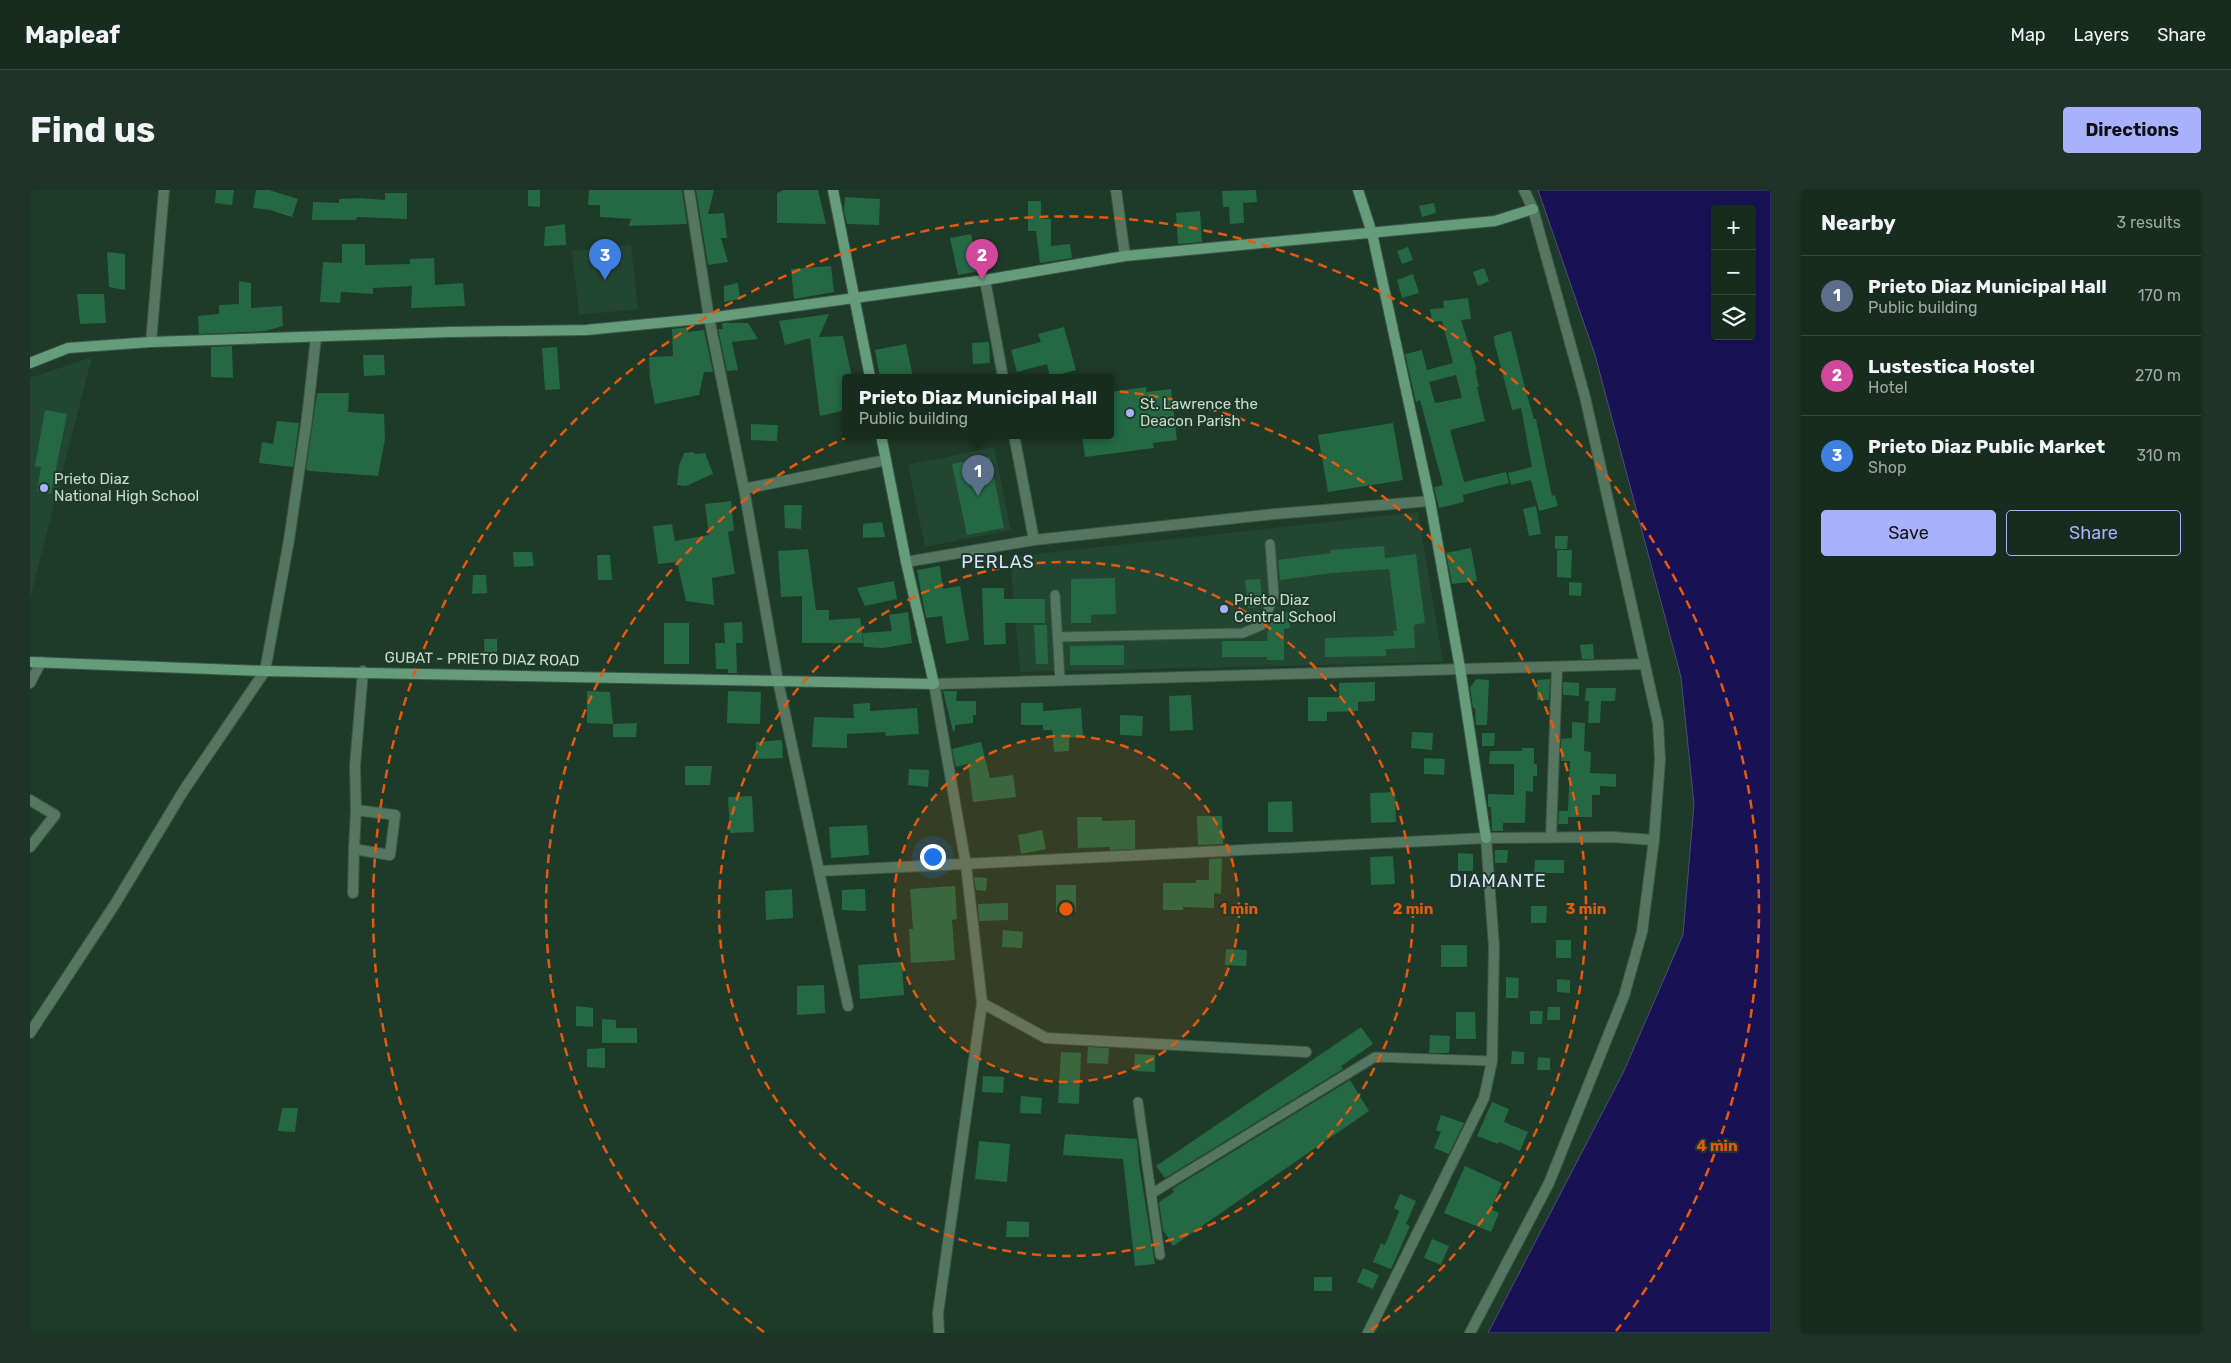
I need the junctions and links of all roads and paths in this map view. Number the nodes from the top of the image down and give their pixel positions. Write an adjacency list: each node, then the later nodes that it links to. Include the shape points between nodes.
1 (164, 190): 14 (street)
2 (689, 190): 12 (street)
3 (833, 190): 11 (street)
4 (1116, 190): 9 (street)
5 (1358, 190): 8 (street)
6 (1524, 190): 7 (street)
7 (1533, 209): 8 (street, via 1495,221); 30 (street, via 1585,397)
8 (1372, 232): 9 (street); 22 (street)
9 (1125, 256): 10 (street)
10 (985, 280): 11 (street); 17 (street)
11 (854, 297): 12 (street); 16 (street)
12 (709, 318): 13 (street, via 586,330); 21 (street)
13 (316, 336): 14 (street); 33 (street, via 289,540)
14 (151, 342): 15 (street, via 68,348)
15 (30, 363)
16 (869, 374)
17 (1002, 374)
18 (882, 439): 20 (street)
19 (1015, 439): 23 (street)
20 (886, 460): 21 (street); 25 (street)
21 (744, 489): 36 (street)
22 (1430, 501): 23 (street); 31 (street)
23 (1034, 540): 25 (street)
24 (1270, 544): 27 (lane, via 1274,596 1262,625 1243,633)
25 (906, 562): 38 (street)
26 (1055, 595): 27 (lane)
27 (1058, 636): 35 (lane)
28 (30, 662): 29 (street, GUBAT - PRIETO DIAZ ROAD)
29 (41, 662): 33 (street, GUBAT - PRIETO DIAZ ROAD); 37 (street)
30 (1644, 664): 32 (street); 43 (street, via 1658,723 1660,760)
31 (1460, 668): 32 (street); 35 (street); 42 (street)
32 (1557, 668): 41 (street)
33 (265, 671): 34 (street, GUBAT - PRIETO DIAZ ROAD); 51 (street, via 184,790 116,904)
34 (363, 671): 36 (street, GUBAT - PRIETO DIAZ ROAD); 40 (street, via 355,766)
35 (1060, 680): 38 (street)
36 (778, 681): 38 (street, GUBAT - PRIETO DIAZ ROAD); 47 (street)
37 (30, 683)
38 (934, 684): 46 (street)
39 (30, 800): 44 (street, via 55,815)
40 (356, 810): 45 (street); 45 (street, via 395,815 390,855)
41 (1551, 837): 42 (street); 43 (street)
42 (1486, 838): 46 (street); 53 (street, via 1494,947)
43 (1654, 840): 59 (street, via 1642,932 1624,996 1548,1183)
44 (30, 847)
45 (354, 849): 48 (street)
46 (966, 865): 47 (street); 49 (street)
47 (820, 871): 50 (street)
48 (353, 893)
49 (982, 1003): 52 (street, via 1046,1038); 57 (street, via 938,1313)
50 (848, 1006)
51 (30, 1033)
52 (1306, 1052)
53 (1492, 1061): 55 (lane, via 1375,1057); 58 (street, via 1484,1098)
54 (1138, 1102): 55 (lane)
55 (1151, 1194): 56 (lane)
56 (1160, 1256)
57 (939, 1333)
58 (1368, 1333)
59 (1470, 1333)

